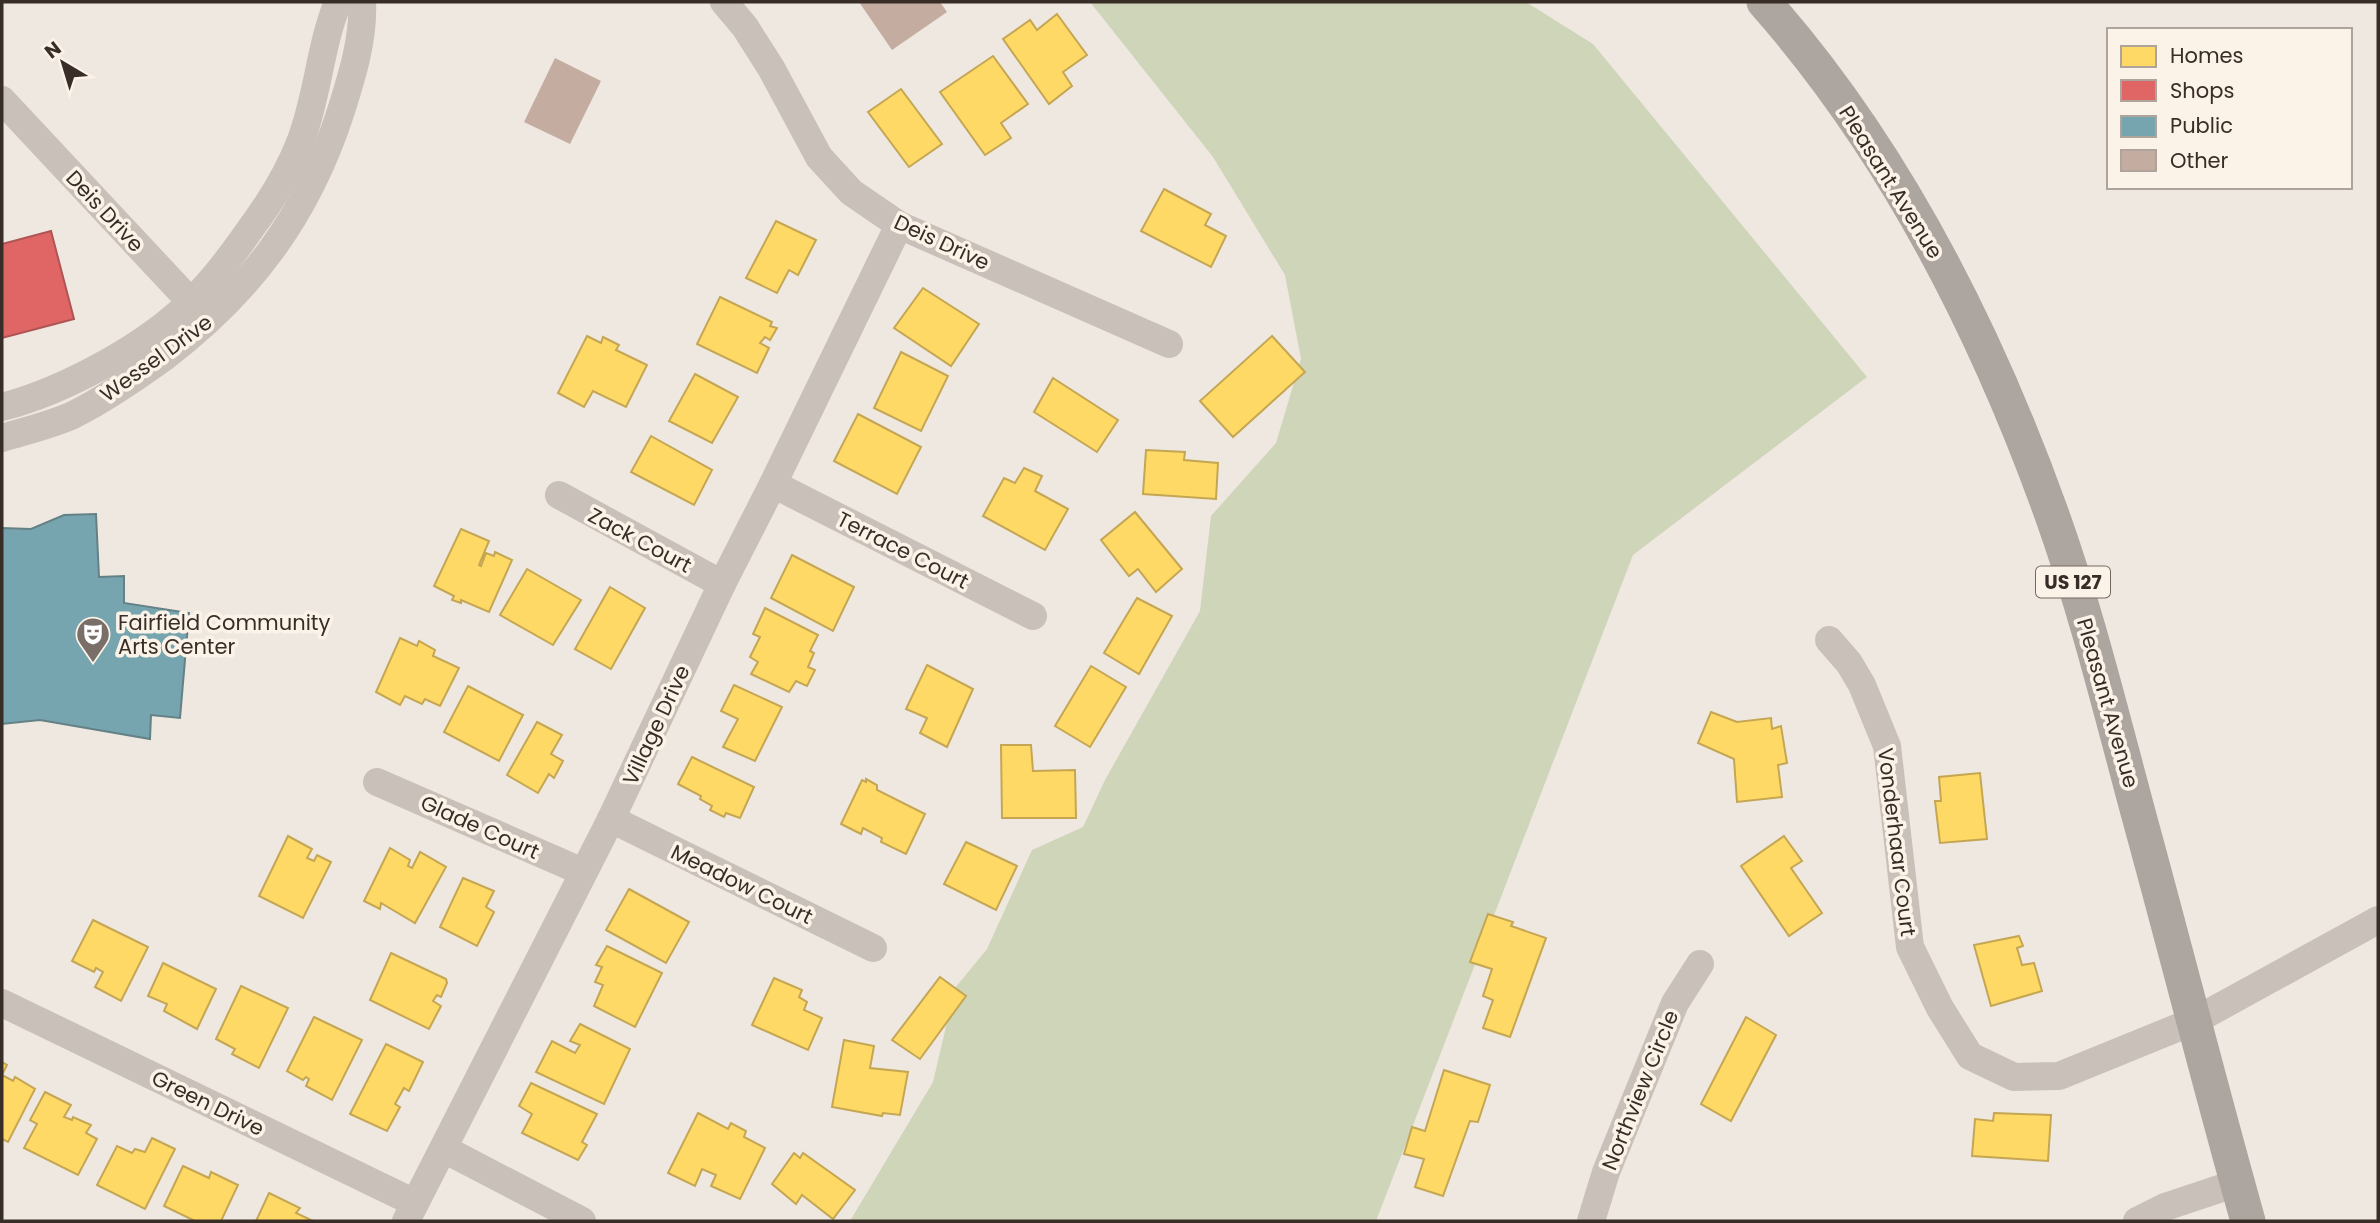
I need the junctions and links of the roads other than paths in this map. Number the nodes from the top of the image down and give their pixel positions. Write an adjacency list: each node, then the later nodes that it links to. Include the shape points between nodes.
1 (338, 2): 7 (street, Wessel Drive, via 301,141 285,176 226,262)
2 (362, 2): 7 (street, Wessel Drive, via 348,87 318,172 264,262)
3 (724, 2): 6 (street, Deis Drive, via 771,68 819,157 850,192)
4 (1764, 2): 23 (main road, Pleasant Avenue / US 127, via 1863,130 1931,243 2010,406 2080,603)
5 (2, 100): 7 (street, Deis Drive)
6 (898, 225): 8 (street, Deis Drive); 11 (street, Village Drive)
7 (200, 312): 9 (street, Wessel Drive, via 66,384); 10 (street, Wessel Drive, via 153,365 106,397 70,416)
8 (1169, 344)
9 (2, 407)
10 (2, 438)
11 (773, 484): 13 (street, Village Drive); 14 (street, Terrace Court)
12 (559, 495): 13 (street, Zack Court)
13 (722, 584): 17 (street, Village Drive)
14 (1033, 616)
15 (1829, 640): 23 (street, Vonderhaar Court, via 1862,685 1887,746 1910,947 1970,1056 2014,1077 2059,1076)
16 (377, 782): 18 (street, Glade Court)
17 (611, 819): 18 (street, Village Drive); 20 (street, Meadow Court)
18 (583, 872): 24 (street, Village Drive)
19 (2378, 920): 23 (street, Vonderhaar Court)
20 (873, 948)
21 (1700, 964): 28 (street, Northview Circle, via 1675,1003 1606,1172)
22 (2, 1003): 26 (street, Green Drive)
23 (2194, 1021): 25 (main road, Pleasant Avenue / US 127)
24 (444, 1149): 26 (street, Village Drive); 27 (street)
25 (2237, 1183): 29 (street); 30 (main road, Pleasant Avenue / US 127)
26 (410, 1212)
27 (582, 1221)
28 (1591, 1221)
29 (2137, 1221)
30 (2248, 1221)

